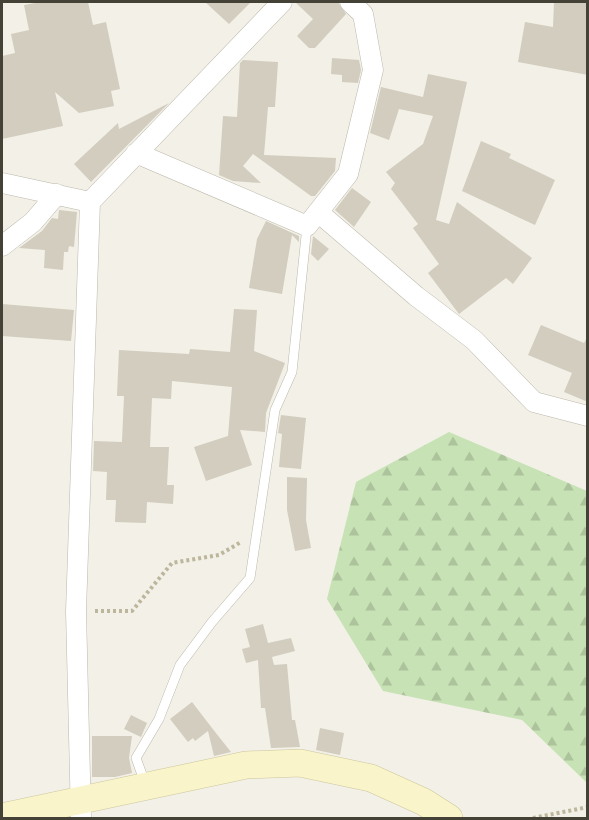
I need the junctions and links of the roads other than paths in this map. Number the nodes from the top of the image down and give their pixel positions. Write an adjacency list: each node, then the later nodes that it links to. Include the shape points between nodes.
1 (282, 2): 3 (street)
2 (350, 2): 7 (street, via 363,14 373,70 348,174)
3 (136, 153): 6 (street); 7 (street)
4 (2, 183): 5 (street)
5 (57, 194): 6 (street); 8 (street, via 33,222)
6 (90, 202): 11 (street, via 76,611)
7 (313, 219): 9 (street, via 474,340 534,402); 10 (lane, via 292,372 275,410 250,578 180,665 159,719 136,758)
8 (2, 246)
9 (588, 416)
10 (146, 787): 11 (street); 13 (street, via 246,765 300,763 371,778 424,801)
11 (82, 810): 12 (street)
12 (2, 817)
13 (449, 819)

